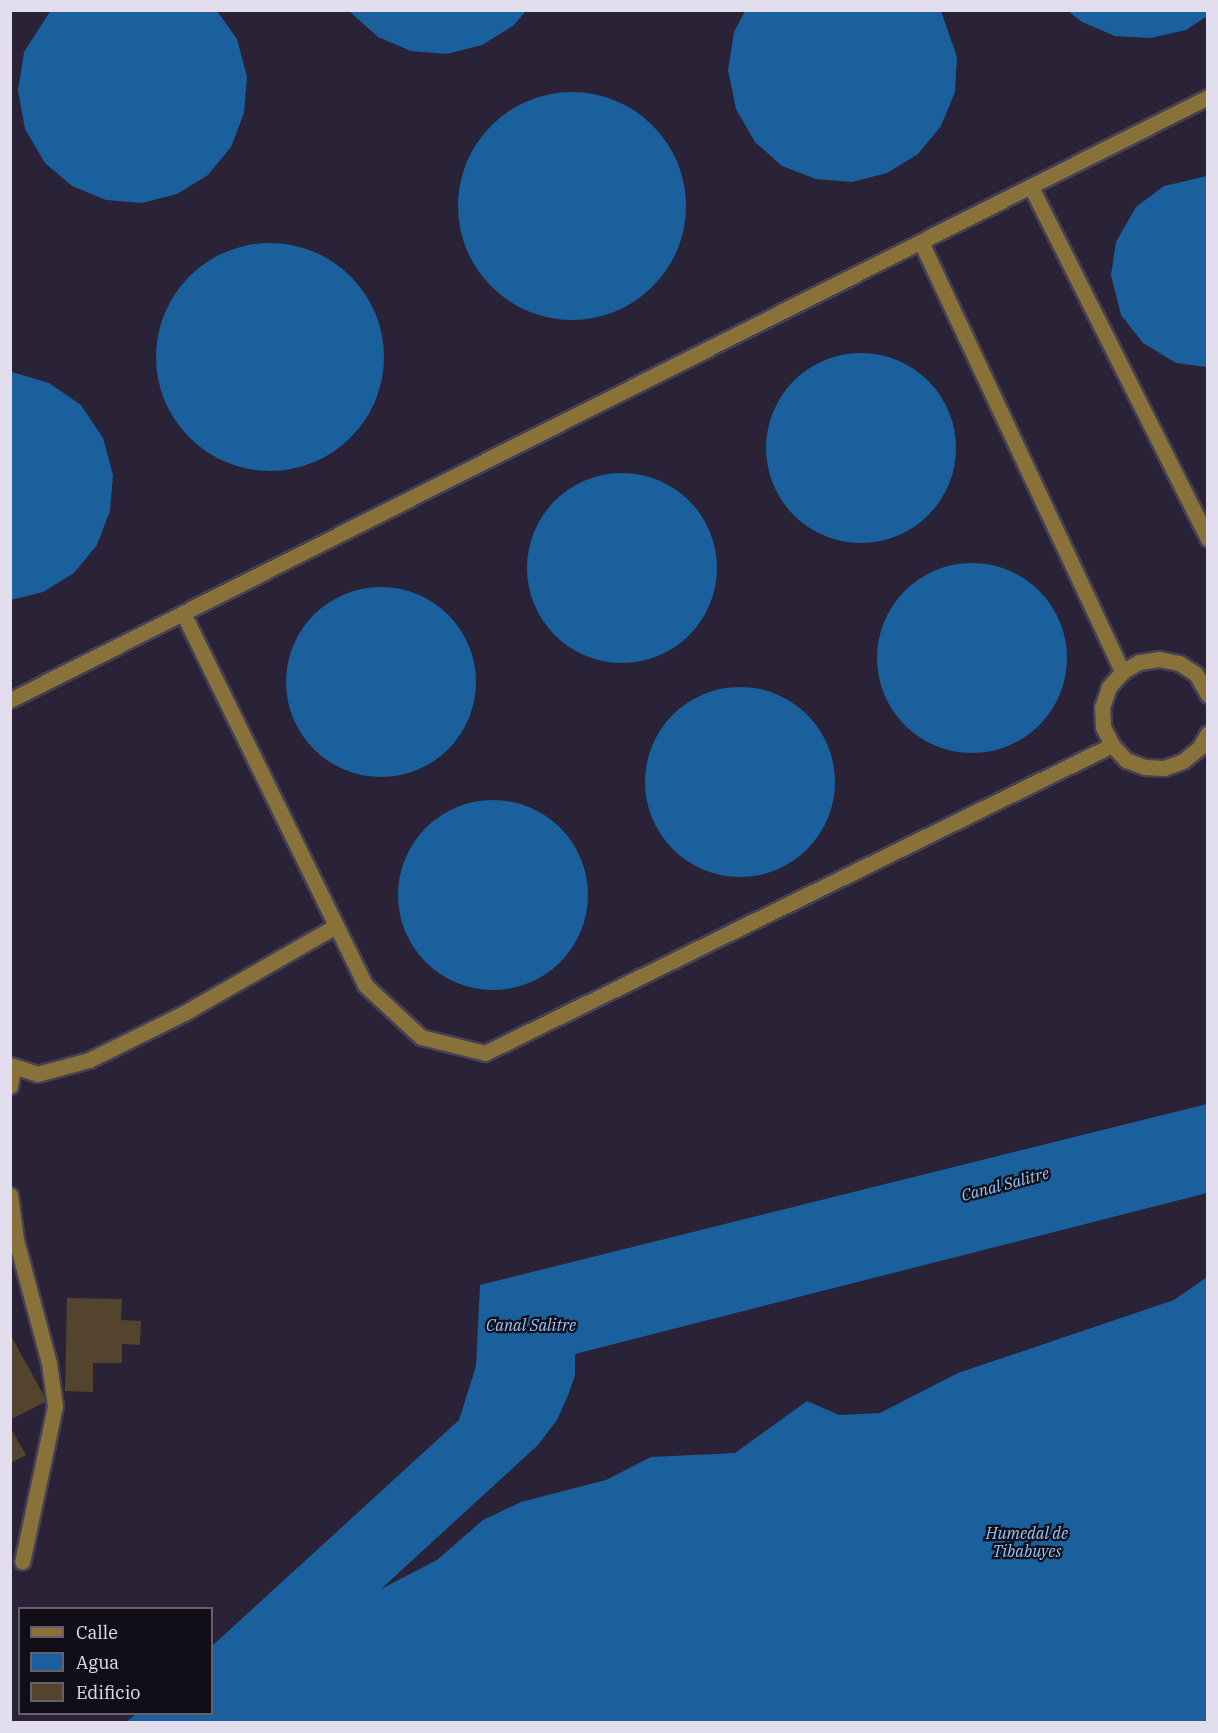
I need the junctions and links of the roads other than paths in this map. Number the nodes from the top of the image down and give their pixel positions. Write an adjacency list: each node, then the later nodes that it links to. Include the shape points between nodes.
1 (1208, 98): 2 (street)
2 (1031, 187): 3 (street); 4 (street)
3 (921, 242): 5 (street); 6 (street)
4 (1208, 539)
5 (183, 613): 8 (street); 11 (street)
6 (1122, 672): 7 (street, via 1139,662 1169,661 1196,674); 10 (street, via 1109,687 1102,706 1103,727)
7 (1207, 692)
8 (10, 700)
9 (1208, 733): 10 (street, via 1191,755 1164,768 1144,767 1126,760)
10 (1112, 745): 11 (street, via 485,1053 421,1037 365,985)
11 (336, 926): 12 (street, via 184,1013 89,1060 37,1074)
12 (12, 1066): 13 (street)
13 (10, 1086)
14 (10, 1195): 15 (street, via 16,1240 49,1363 54,1406)
15 (22, 1562)

